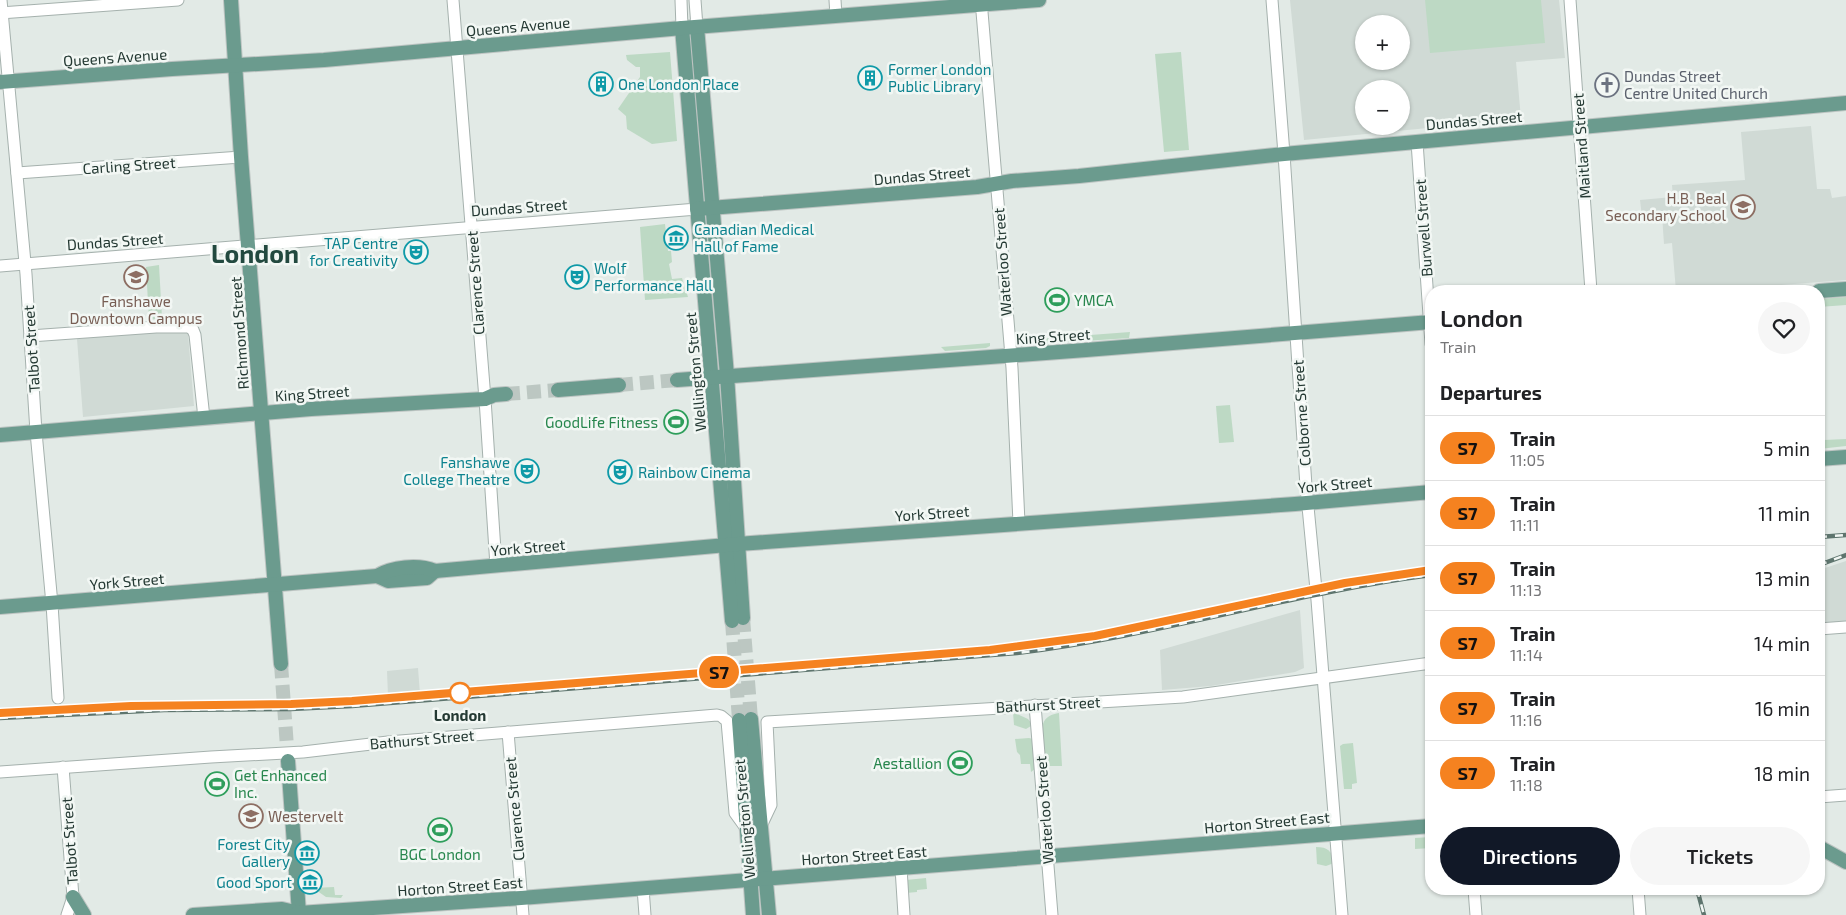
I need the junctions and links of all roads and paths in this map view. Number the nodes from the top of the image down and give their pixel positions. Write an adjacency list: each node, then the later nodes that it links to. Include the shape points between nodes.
1 (1, 0): 12 (street, Talbot Street)
2 (178, 0): 12 (street)
3 (231, 0): 17 (main road, Richmond Street)
4 (453, 0): 16 (street, Clarence Street)
5 (681, 0): 15 (street, Wellington Street)
6 (695, 0): 14 (street, Wellington Street)
7 (835, 0): 13 (street)
8 (1039, 0): 11 (main road, Queens Avenue)
9 (1272, 0): 22 (street, Colborne Street)
10 (1570, 0): 20 (street, Maitland Street)
11 (982, 2): 13 (main road, Queens Avenue); 25 (street, Waterloo Street)
12 (1, 13): 18 (street, Talbot Street)
13 (836, 16): 14 (main road, Queens Avenue)
14 (697, 27): 15 (main road, Queens Avenue); 26 (main road, Wellington Street)
15 (682, 28): 16 (main road, Queens Avenue); 27 (main road, Wellington Street)
16 (457, 47): 17 (main road, Queens Avenue); 28 (street, Clarence Street)
17 (236, 65): 18 (main road, Queens Avenue); 23 (main road, Richmond Street)
18 (5, 81): 24 (street, Talbot Street)
19 (1846, 103): 20 (main road, Dundas Street)
20 (1580, 127): 21 (main road, Dundas Street); 33 (street, Maitland Street)
21 (1417, 142): 22 (main road, Dundas Street); 32 (street, Burwell Street)
22 (1284, 154): 25 (main road, Dundas Street); 37 (street, Colborne Street)
23 (241, 157): 24 (street, Carling Street); 29 (main road, Richmond Street)
24 (17, 174): 30 (street, Talbot Street)
25 (996, 184): 26 (main road, Dundas Street); 39 (street, Waterloo Street)
26 (712, 208): 27 (main road, Dundas Street); 40 (main road, Wellington Street)
27 (697, 209): 28 (street, Dundas Street); 41 (main road, Wellington Street)
28 (471, 227): 29 (street, Dundas Street); 46 (street, Clarence Street)
29 (248, 246): 30 (street, Dundas Street); 47 (main road, Richmond Street)
30 (24, 264): 31 (street, Dundas Street); 38 (street, Talbot Street)
31 (0, 266)
32 (1427, 285)
33 (1591, 285)
34 (1846, 289): 35 (main road)
35 (1825, 291)
36 (1425, 322): 37 (main road, King Street)
37 (1295, 332): 39 (main road, King Street); 54 (street, Colborne Street)
38 (30, 336): 48 (street, via 189,326 195,335); 49 (street, Talbot Street)
39 (1010, 355): 40 (main road, King Street); 56 (street, Waterloo Street)
40 (727, 375): 41 (main road, King Street); 57 (main road, Wellington Street)
41 (712, 377): 42 (main road, King Street); 55 (main road, Wellington Street)
42 (677, 380)
43 (619, 385): 44 (main road)
44 (558, 390)
45 (506, 394): 46 (main road, King Street)
46 (484, 399): 47 (main road, King Street); 59 (street, Clarence Street)
47 (261, 413): 48 (main road, King Street); 60 (main road, Richmond Street)
48 (204, 418): 49 (main road, King Street)
49 (36, 432): 50 (main road, King Street); 61 (street, Talbot Street)
50 (0, 435)
51 (1846, 457): 52 (main road)
52 (1825, 459)
53 (1425, 493): 54 (main road, York Street)
54 (1308, 503): 56 (main road, York Street); 68 (street, Colborne Street)
55 (723, 518): 57 (main road, Wellington Street); 58 (main road, via 715,535)
56 (1019, 523): 57 (main road, York Street)
57 (731, 545): 58 (main road, York Street); 63 (main road, Wellington Street)
58 (700, 548): 59 (main road, York Street)
59 (496, 566): 60 (main road, York Street, via 435,571 425,567 387,570 377,576)
60 (276, 585): 61 (main road, York Street); 66 (main road, Richmond Street)
61 (52, 604): 62 (main road, York Street); 69 (street, Talbot Street)
62 (0, 607)
63 (737, 620)
64 (1846, 627): 65 (street)
65 (1825, 629)
66 (281, 664)
67 (1425, 664): 68 (street, Bathurst Street)
68 (1323, 678): 70 (street, Bathurst Street, via 1183,697); 80 (street, Colborne Street)
69 (58, 698)
70 (1035, 705): 77 (street, Bathurst Street, via 767,722 771,805); 82 (street, Waterloo Street)
71 (508, 732): 73 (street, Bathurst Street, via 378,742 303,752); 79 (street, Bathurst Street, via 717,715 724,718 727,725 736,813); 91 (street, Clarence Street)
72 (288, 761): 92 (main road)
73 (63, 767): 74 (street, Bathurst Street); 90 (street, Talbot Street)
74 (0, 772)
75 (1846, 795): 76 (street)
76 (1825, 797)
77 (762, 824): 79 (main road, Wellington Street, via 745,720); 85 (main road, Wellington Street)
78 (1425, 826): 80 (main road, Horton Street East)
79 (748, 832): 86 (main road, Wellington Street)
80 (1336, 832): 82 (main road, Horton Street East); 102 (street, Colborne Street)
81 (1825, 850): 83 (main road)
82 (1047, 856): 84 (main road, Horton Street East); 101 (street, Waterloo Street)
83 (1846, 862)
84 (901, 868): 85 (main road, Horton Street East); 100 (street)
85 (766, 878): 86 (main road, Horton Street East); 99 (main road, Wellington Street)
86 (751, 879): 87 (main road, Horton Street East); 98 (main road, Wellington Street)
87 (643, 888): 91 (main road, Horton Street East); 97 (street)
88 (1474, 895): 103 (street)
89 (1638, 895): 104 (street)
90 (73, 897): 93 (street, Talbot Street); 94 (main road)
91 (521, 898): 92 (main road, Horton Street East); 96 (street, Clarence Street)
92 (297, 914): 95 (main road, Horton Street East, via 282,909)
93 (66, 915)
94 (84, 915)
95 (193, 915)
96 (523, 915)
97 (645, 915)
98 (753, 915)
99 (769, 915)
100 (904, 915)
101 (1052, 915)
102 (1342, 915)
103 (1476, 915)
104 (1640, 915)

